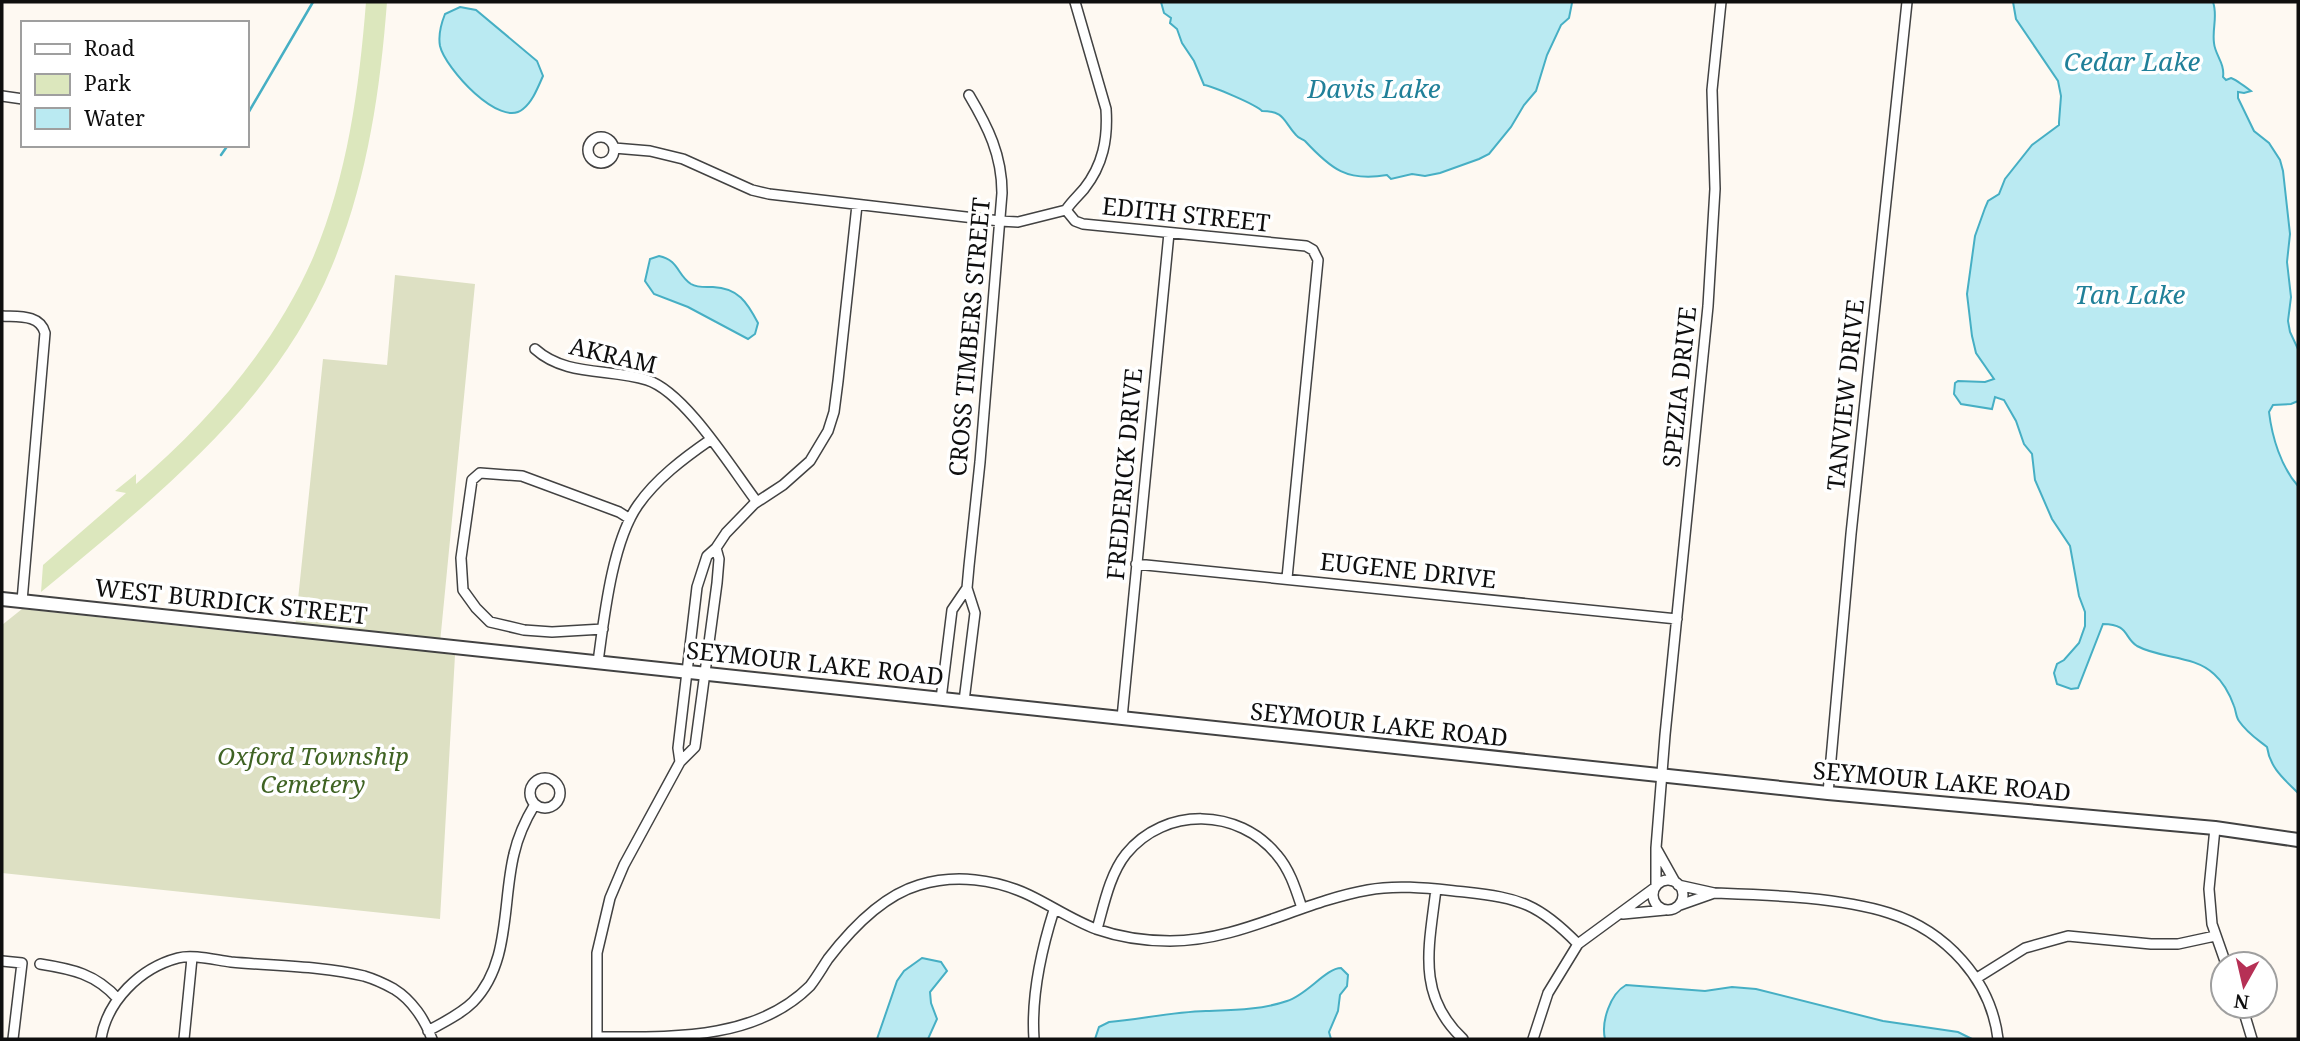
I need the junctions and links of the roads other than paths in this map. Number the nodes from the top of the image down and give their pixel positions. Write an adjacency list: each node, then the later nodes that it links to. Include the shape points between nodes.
1 (1075, 2): 9 (street, via 1106,109 1107,128 1098,169)
2 (1721, 2): 23 (street, SPEZIA DRIVE, via 1712,90 1716,189 1708,306)
3 (1907, 2): 34 (street, TANVIEW DRIVE)
4 (969, 95): 10 (street, CROSS TIMBERS STREET, via 988,128 1002,172)
5 (2, 96): 6 (street)
6 (21, 99)
7 (614, 148): 8 (street, EDITH STREET, via 684,159 769,194)
8 (857, 205): 10 (street, EDITH STREET); 15 (street, via 838,381 828,431 810,461)
9 (1066, 210): 10 (street, EDITH STREET, via 1018,222); 11 (street, EDITH STREET, via 1083,224)
10 (1000, 221): 20 (street, CROSS TIMBERS STREET)
11 (1169, 233): 18 (street, FREDERICK DRIVE); 19 (street, EDITH STREET, via 1306,246 1318,260)
12 (2, 316): 22 (street, via 34,319 42,324 45,336)
13 (535, 349): 14 (street, AKRAM, via 559,365 658,385 687,409)
14 (710, 440): 15 (street, AKRAM); 16 (street, via 653,487)
15 (758, 502): 17 (street)
16 (630, 519): 24 (street); 24 (street, via 522,476 480,473 474,477 461,558 463,590 476,608 490,622 524,630)
17 (716, 548): 27 (street, via 707,555 696,587); 28 (street, via 717,583)
18 (1136, 564): 19 (street, EUGENE DRIVE); 31 (street, FREDERICK DRIVE)
19 (1287, 578): 23 (street, EUGENE DRIVE)
20 (967, 588): 29 (street, CROSS TIMBERS STREET, via 952,610); 30 (street, CROSS TIMBERS STREET, via 975,613)
21 (2, 599): 22 (street, WEST BURDICK STREET)
22 (22, 601): 25 (street, WEST BURDICK STREET)
23 (1676, 619): 33 (street, SPEZIA DRIVE)
24 (603, 629): 26 (street)
25 (455, 647): 26 (street, SEYMOUR LAKE ROAD)
26 (598, 663): 27 (street, SEYMOUR LAKE ROAD)
27 (686, 672): 28 (street, SEYMOUR LAKE ROAD); 32 (street, via 677,748)
28 (703, 674): 29 (street, SEYMOUR LAKE ROAD); 32 (street, via 695,747)
29 (941, 699): 30 (street, SEYMOUR LAKE ROAD)
30 (964, 701): 31 (street, SEYMOUR LAKE ROAD)
31 (1122, 718): 33 (street, SEYMOUR LAKE ROAD)
32 (680, 762): 59 (street, via 610,898 597,953)
33 (1661, 776): 34 (street, SEYMOUR LAKE ROAD); 38 (street, SPEZIA DRIVE)
34 (1828, 793): 36 (street, SEYMOUR LAKE ROAD)
35 (535, 804): 58 (street, via 514,854 494,969 472,1003)
36 (2215, 828): 37 (street, SEYMOUR LAKE ROAD); 49 (street, via 2210,889)
37 (2298, 840)
38 (1656, 848): 39 (street); 40 (street, SPEZIA DRIVE)
39 (1676, 883): 40 (street, via 1663,881); 42 (street); 43 (street, via 1683,897)
40 (1655, 887): 46 (street, via 1656,904); 47 (street)
41 (1436, 890): 44 (street, via 1370,889); 50 (street, via 1523,902 1539,909); 64 (street, via 1427,970 1442,1014)
42 (1714, 893): 43 (street); 55 (street, via 1769,895 1891,913 1941,940)
43 (1680, 905): 46 (street)
44 (1302, 908): 48 (street, via 1241,930 1195,940 1145,939); 48 (street, via 1286,867 1264,841 1243,827 1196,817 1166,824 1128,852 1119,864)
45 (1054, 910): 48 (street); 59 (street, via 1029,895 986,881 943,880 918,885 875,909 809,986 764,1018 703,1035); 63 (street, via 1040,956)
46 (1665, 910): 47 (street)
47 (1621, 914): 50 (street)
48 (1097, 929)
49 (2215, 936): 51 (street); 55 (street, via 2178,944 2068,936 2025,948)
50 (1578, 944): 65 (street, via 1554,979)
51 (2220, 950)
52 (192, 958): 56 (street, via 181,957 148,972); 58 (street, via 365,976 396,990 418,1011); 62 (street)
53 (2, 961): 60 (street, via 22,963)
54 (40, 964): 56 (street, via 83,972 107,986)
55 (1977, 978): 66 (street, via 1991,1005)
56 (118, 999): 61 (street)
57 (2246, 1020): 67 (street)
58 (430, 1035)
59 (597, 1038)
60 (13, 1039)
61 (101, 1039)
62 (184, 1039)
63 (1034, 1039)
64 (1463, 1039)
65 (1533, 1039)
66 (1998, 1039)
67 (2252, 1039)

